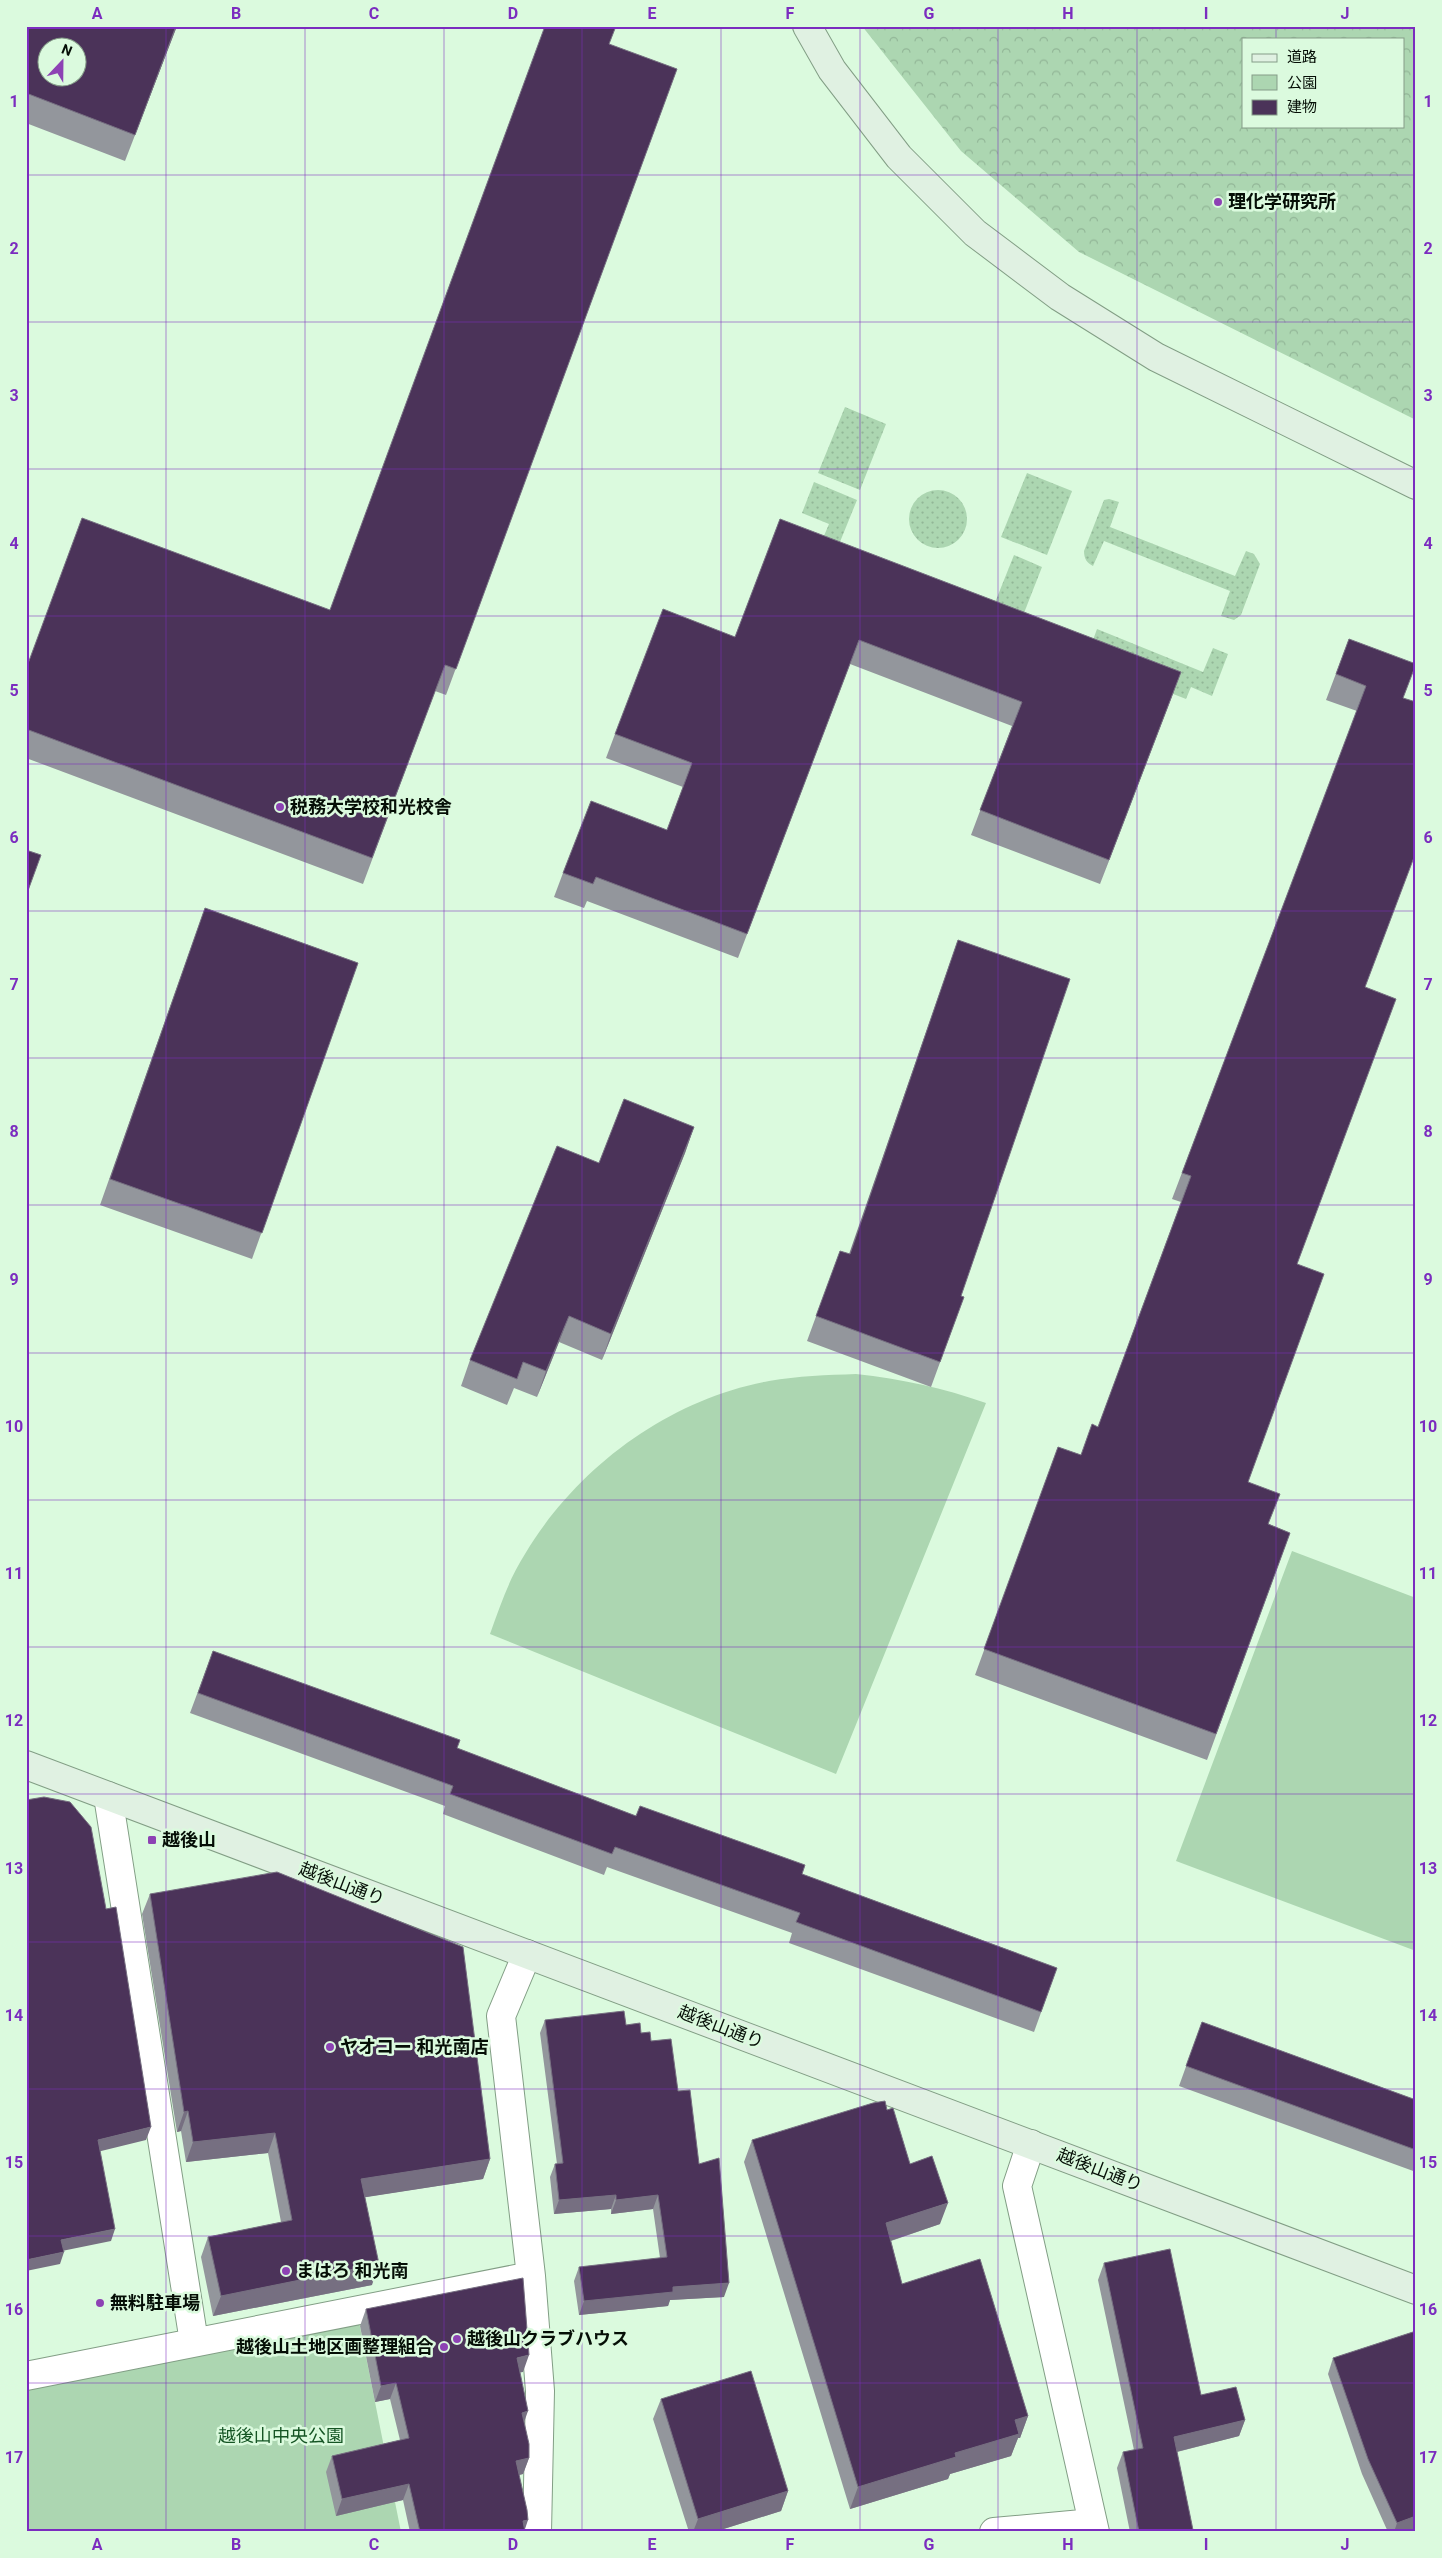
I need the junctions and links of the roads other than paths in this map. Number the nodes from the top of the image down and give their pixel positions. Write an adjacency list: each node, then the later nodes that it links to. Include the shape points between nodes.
1 (807, 26): 2 (street, via 832,70 899,157 982,239 1060,297 1156,358)
2 (1416, 485)
3 (26, 1765): 4 (street, 越後山通り)
4 (108, 1796): 5 (street, 越後山通り); 9 (street)
5 (527, 1954): 6 (street, 越後山通り); 7 (street, via 501,2016)
6 (1031, 2144): 8 (street, 越後山通り); 11 (street, via 1017,2186)
7 (531, 2276): 9 (street); 12 (street, via 540,2391)
8 (1416, 2290)
9 (194, 2342): 10 (street)
10 (26, 2376)
11 (1094, 2527): 13 (street)
12 (537, 2532)
13 (994, 2532)

